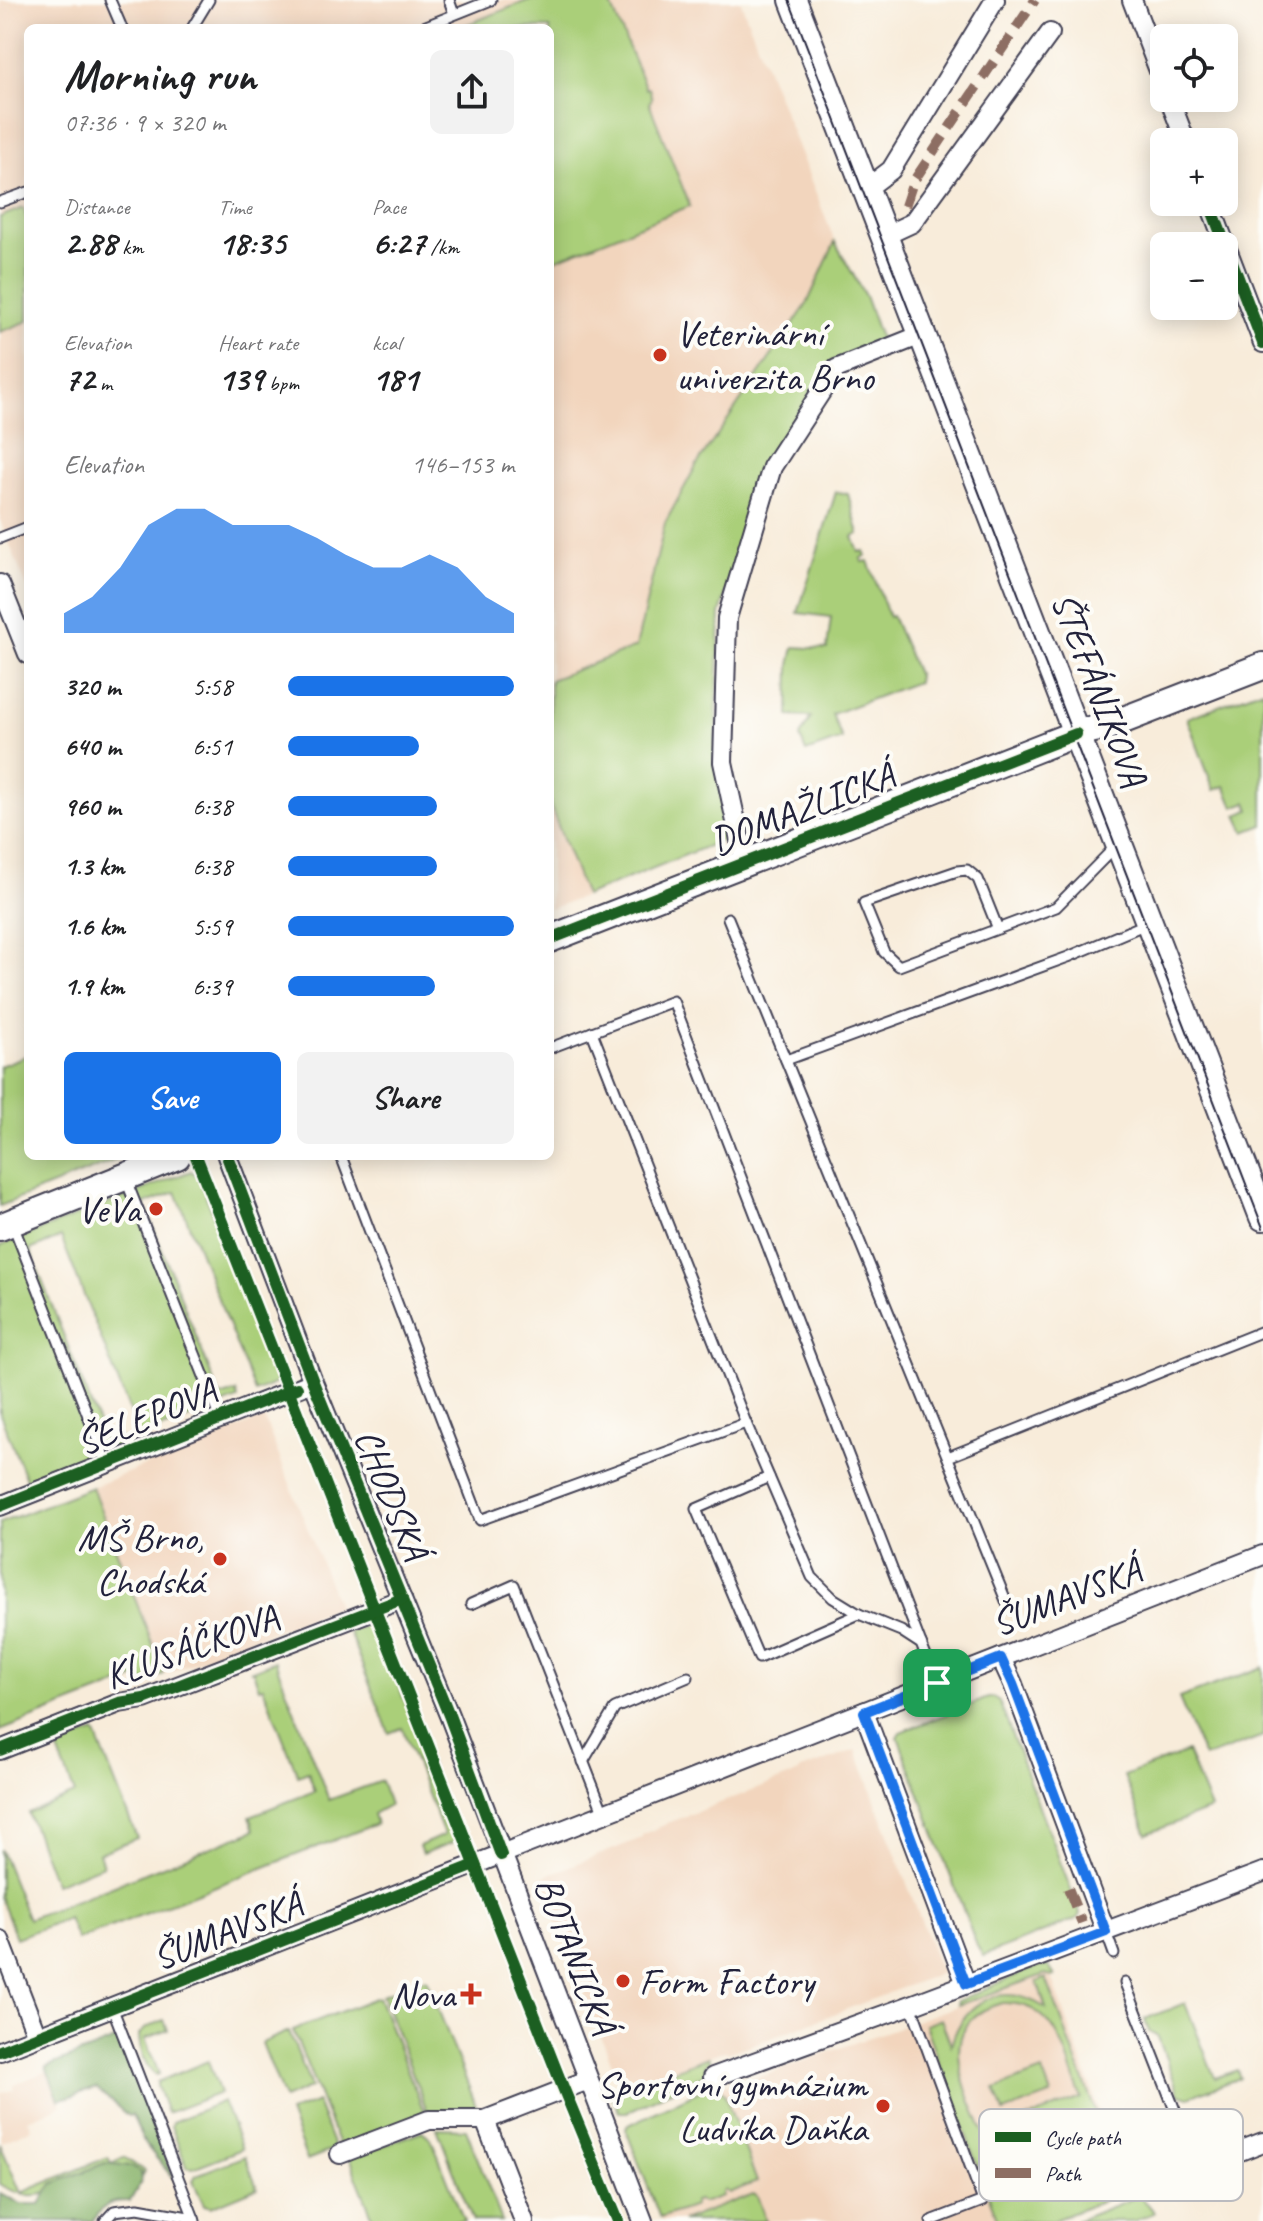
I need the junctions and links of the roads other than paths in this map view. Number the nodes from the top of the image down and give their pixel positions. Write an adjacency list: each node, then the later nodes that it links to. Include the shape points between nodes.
1 (110, 0): 9 (lane)
2 (209, 0): 10 (lane)
3 (449, 0): 8 (lane)
4 (491, 0): 8 (lane)
5 (793, 0): 14 (street, ŠTEFÁNIKOVA)
6 (995, 0): 14 (street, via 891,170)
7 (1132, 0): 13 (street)
8 (454, 14): 11 (lane)
9 (120, 24)
10 (194, 24)
11 (430, 24)
12 (1050, 33): 18 (street, via 912,223)
13 (1150, 47)
14 (866, 189): 18 (street, ŠTEFÁNIKOVA)
15 (24, 193): 16 (lane)
16 (0, 202)
17 (1214, 216): 20 (street)
18 (884, 236): 19 (street, ŠTEFÁNIKOVA)
19 (921, 335): 26 (street, ŠTEFÁNIKOVA); 28 (street, via 836,369 772,467 727,618 723,762)
20 (1263, 343)
21 (24, 529): 22 (lane)
22 (0, 538)
23 (0, 584): 24 (street)
24 (24, 644)
25 (1263, 666): 26 (street, DOMAŽLICKÁ)
26 (1076, 734): 27 (street, ŠTEFÁNIKOVA); 28 (street, DOMAŽLICKÁ)
27 (1119, 844): 30 (street, ŠTEFÁNIKOVA); 31 (lane, via 1056,907)
28 (745, 863): 32 (street, DOMAŽLICKÁ)
29 (728, 918): 35 (lane)
30 (1150, 923): 35 (lane); 40 (street, ŠTEFÁNIKOVA)
31 (998, 929): 31 (lane, via 899,966 884,952 864,903 967,870 978,879)
32 (554, 937)
33 (592, 1032): 34 (lane); 45 (lane); 55 (lane, via 673,1001)
34 (554, 1046)
35 (786, 1060): 46 (lane)
36 (167, 1160): 39 (street)
37 (229, 1160): 43 (street, CHODSKÁ)
38 (343, 1160): 45 (lane, via 480,1520)
39 (125, 1177): 41 (street); 44 (lane)
40 (1263, 1217)
41 (6, 1224): 47 (lane)
42 (1263, 1331): 46 (lane)
43 (313, 1382): 44 (street, ŠELEPOVA); 51 (street, CHODSKÁ)
44 (221, 1419): 47 (street, ŠELEPOVA)
45 (746, 1423): 48 (lane)
46 (948, 1457): 53 (lane)
47 (107, 1464): 49 (street, ŠELEPOVA)
48 (769, 1477): 54 (lane, via 812,1577); 54 (lane, via 696,1509 759,1658)
49 (0, 1506)
50 (1263, 1555): 56 (street, ŠUMAVSKÁ)
51 (402, 1599): 60 (street, KLUSÁČKOVA); 63 (street, CHODSKÁ)
52 (471, 1604): 61 (lane, via 514,1585)
53 (1009, 1608)
54 (859, 1614): 55 (lane)
55 (921, 1644): 58 (lane)
56 (1001, 1658): 58 (street, ŠUMAVSKÁ); 65 (street)
57 (688, 1677): 61 (lane, via 615,1708)
58 (937, 1683): 59 (street, ŠUMAVSKÁ)
59 (864, 1712): 62 (street, ŠUMAVSKÁ); 69 (street)
60 (0, 1750)
61 (583, 1762): 62 (lane)
62 (604, 1814): 63 (street, ŠUMAVSKÁ)
63 (501, 1855): 71 (street, ŠUMAVSKÁ); 75 (street, BOTANICKÁ)
64 (1263, 1872): 65 (street)
65 (1106, 1932): 67 (lane); 69 (street)
66 (0, 1940): 72 (street)
67 (1114, 1954)
68 (1125, 1983): 76 (lane)
69 (966, 1984): 70 (street)
70 (911, 2005): 74 (street); 81 (lane)
71 (112, 2007): 72 (street, ŠUMAVSKÁ); 83 (lane)
72 (37, 2036): 73 (street, ŠUMAVSKÁ)
73 (0, 2051)
74 (713, 2077)
75 (588, 2080): 77 (street, BOTANICKÁ); 86 (street, BOTANICKÁ)
76 (1174, 2109)
77 (485, 2120): 80 (street, BOTANICKÁ, via 429,2120); 85 (street)
78 (1263, 2142): 79 (street)
79 (1243, 2147)
80 (340, 2154)
81 (979, 2190)
82 (983, 2201): 87 (lane)
83 (194, 2220): 84 (lane, via 138,2208 114,2211)
84 (105, 2221)
85 (524, 2221)
86 (643, 2221)
87 (931, 2221)

